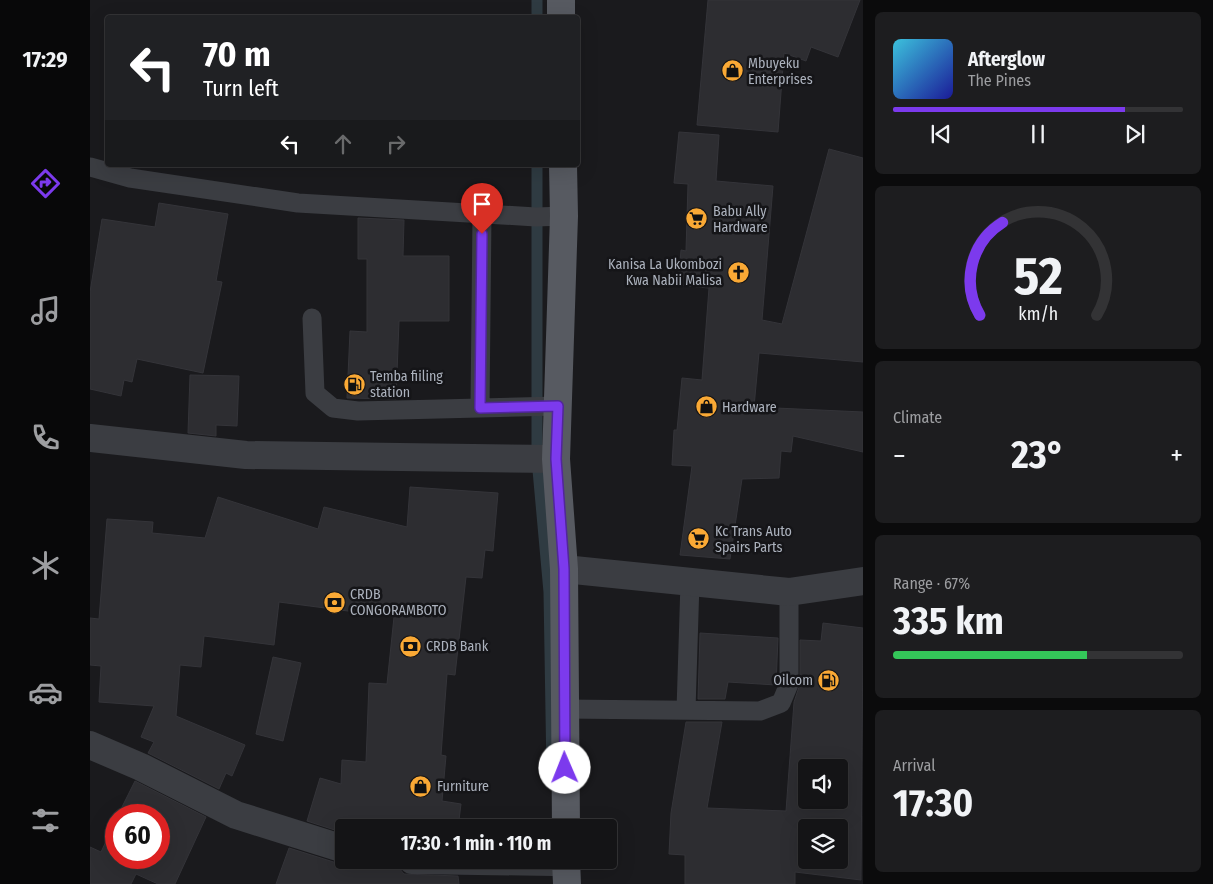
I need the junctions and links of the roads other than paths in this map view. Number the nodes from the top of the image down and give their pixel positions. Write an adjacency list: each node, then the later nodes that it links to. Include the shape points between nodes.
1 (561, 0): 2 (main road)
2 (561, 15)
3 (90, 167): 5 (lane, via 130,178 298,203)
4 (563, 167): 6 (main road)
5 (482, 214): 6 (lane); 9 (lane)
6 (564, 216): 8 (main road)
7 (312, 318): 9 (lane, via 316,393 333,408 358,411)
8 (558, 406): 9 (lane); 11 (main road)
9 (480, 408)
10 (90, 438): 11 (street, via 246,455)
11 (556, 459): 12 (main road)
12 (564, 569): 14 (street); 16 (main road)
13 (863, 580): 15 (street)
14 (690, 582): 15 (street); 17 (lane)
15 (789, 592): 17 (lane, via 790,684 781,703 760,711)
16 (564, 709): 17 (lane); 19 (main road)
17 (686, 710)
18 (90, 745): 20 (street, via 236,815)
19 (566, 819)
20 (335, 846)
21 (566, 869): 22 (main road)
22 (567, 884)

